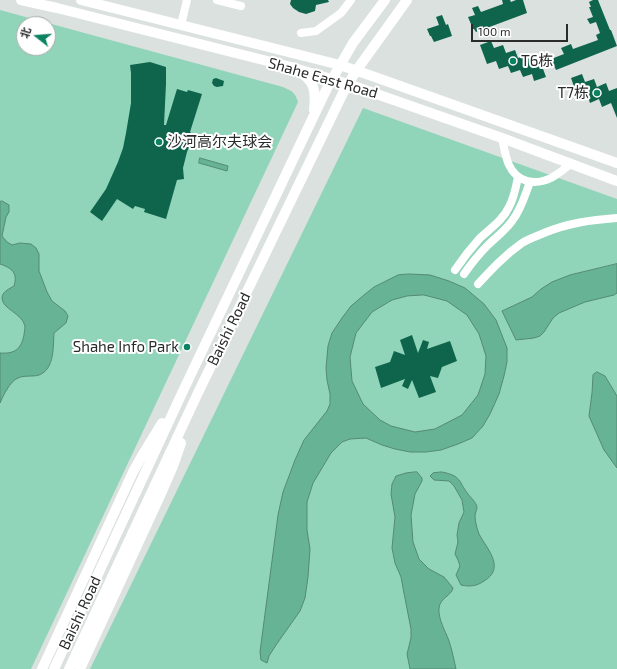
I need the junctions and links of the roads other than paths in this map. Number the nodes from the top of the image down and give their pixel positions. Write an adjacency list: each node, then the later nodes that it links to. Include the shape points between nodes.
1 (21, 0): 12 (main road, Shahe East Road)
2 (81, 0): 9 (main road, Shahe East Road)
3 (187, 0): 9 (street)
4 (217, 0): 8 (street)
5 (351, 0): 10 (street, via 341,13 316,31)
6 (385, 0): 11 (main road, Baishi Road)
7 (407, 0): 13 (main road, Baishi Road)
8 (237, 3)
9 (181, 25): 11 (main road, Shahe East Road)
10 (301, 33)
11 (340, 65): 13 (main road, Shahe East Road); 14 (main road, Baishi Road)
12 (291, 67): 14 (main road, Shahe East Road); 16 (main road, via 306,76 313,86 315,102)
13 (356, 71): 15 (main road, Baishi Road); 19 (main road, Shahe East Road)
14 (332, 79): 15 (main road, Shahe East Road); 16 (main road, Baishi Road)
15 (348, 84): 17 (main road, Shahe East Road); 28 (main road, Baishi Road)
16 (312, 119): 27 (main road, Baishi Road)
17 (502, 138): 18 (main road, Shahe East Road); 20 (street, via 507,160)
18 (571, 163): 21 (main road, Shahe East Road); 22 (street, via 552,178)
19 (617, 163)
20 (518, 177): 22 (street); 24 (street, via 513,199 504,215 463,258)
21 (617, 181)
22 (530, 182): 25 (street, via 512,221)
23 (617, 218): 26 (street, via 577,222 539,235 508,254)
24 (456, 270)
25 (464, 274)
26 (478, 284)
27 (183, 391): 29 (main road, via 133,472); 30 (main road, Baishi Road)
28 (196, 397): 31 (main road, Baishi Road); 32 (main road, via 173,466)
29 (42, 669)
30 (54, 669)
31 (69, 669)
32 (80, 669)

